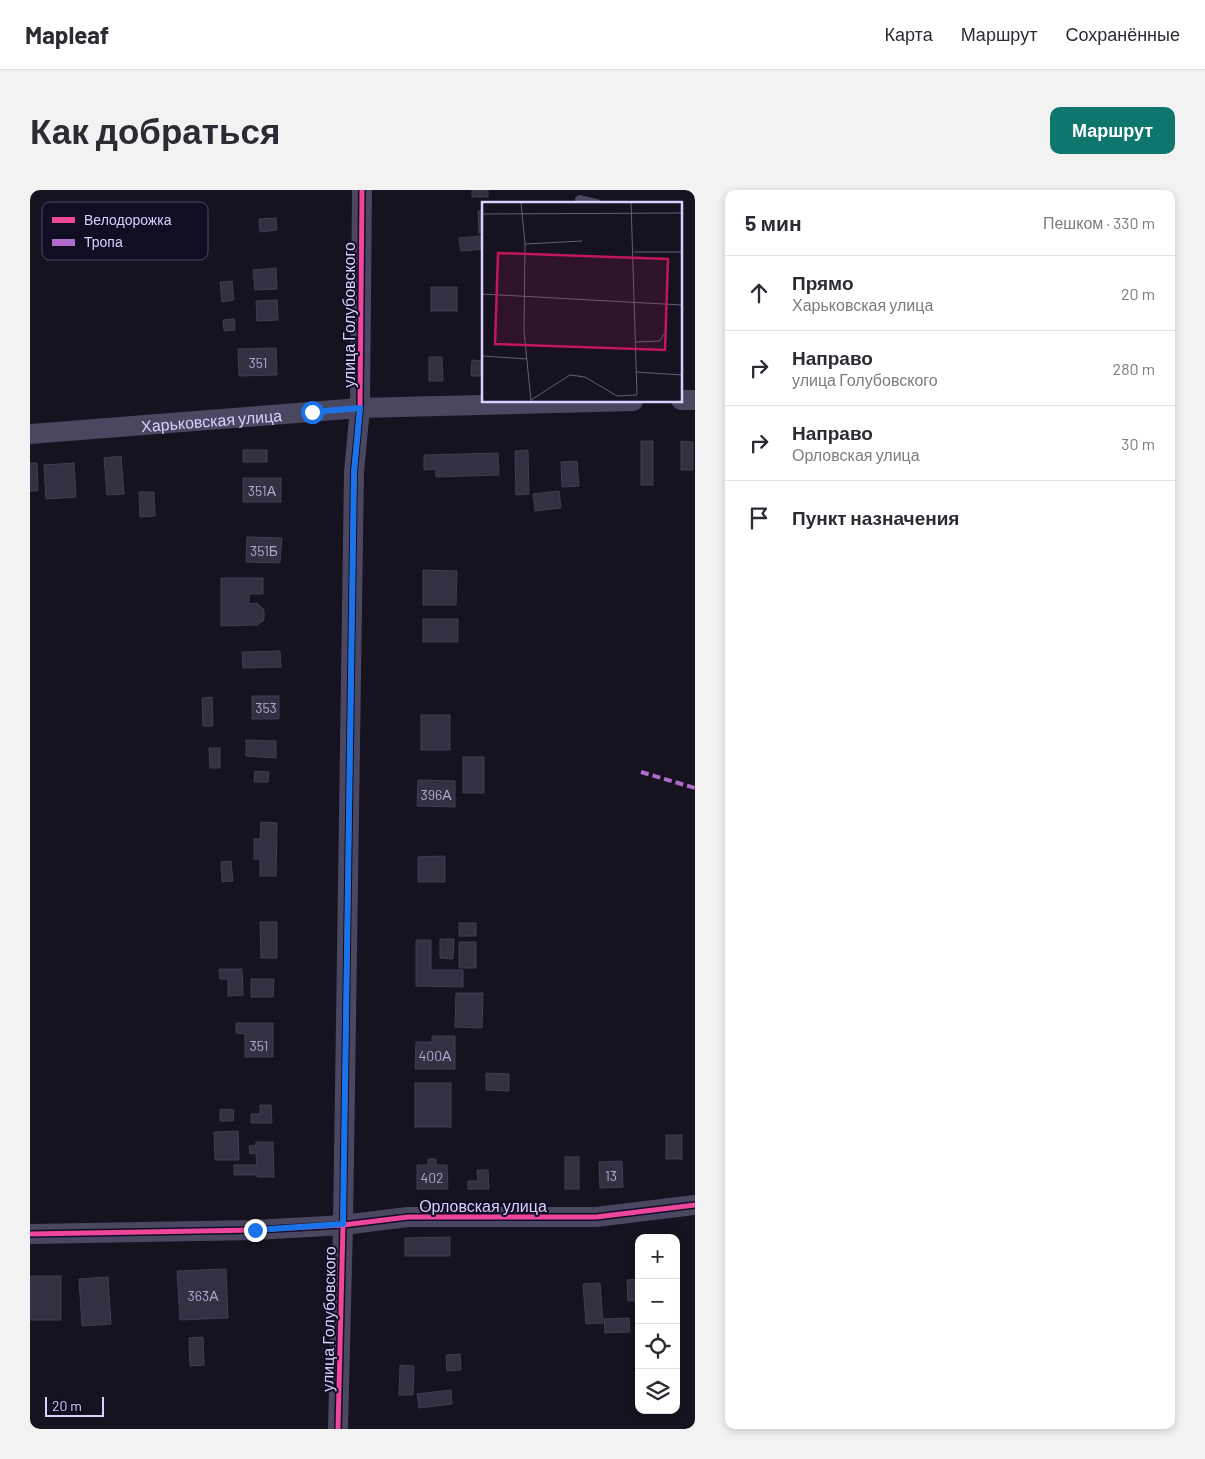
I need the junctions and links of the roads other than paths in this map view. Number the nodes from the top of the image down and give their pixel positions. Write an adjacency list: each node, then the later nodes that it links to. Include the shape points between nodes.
1 (362, 190): 7 (street, улица Голубовского)
2 (580, 200): 3 (lane)
3 (588, 202)
4 (682, 400): 5 (street)
5 (695, 400)
6 (594, 402): 7 (street, Харьковская улица)
7 (360, 408): 8 (street, Харьковская улица); 10 (street, улица Голубовского, via 354,472)
8 (30, 434)
9 (695, 1205): 10 (street, Орловская улица, via 596,1217 408,1217)
10 (343, 1224): 11 (street, Орловская улица, via 255,1230); 12 (street, улица Голубовского)
11 (30, 1234)
12 (338, 1429)

